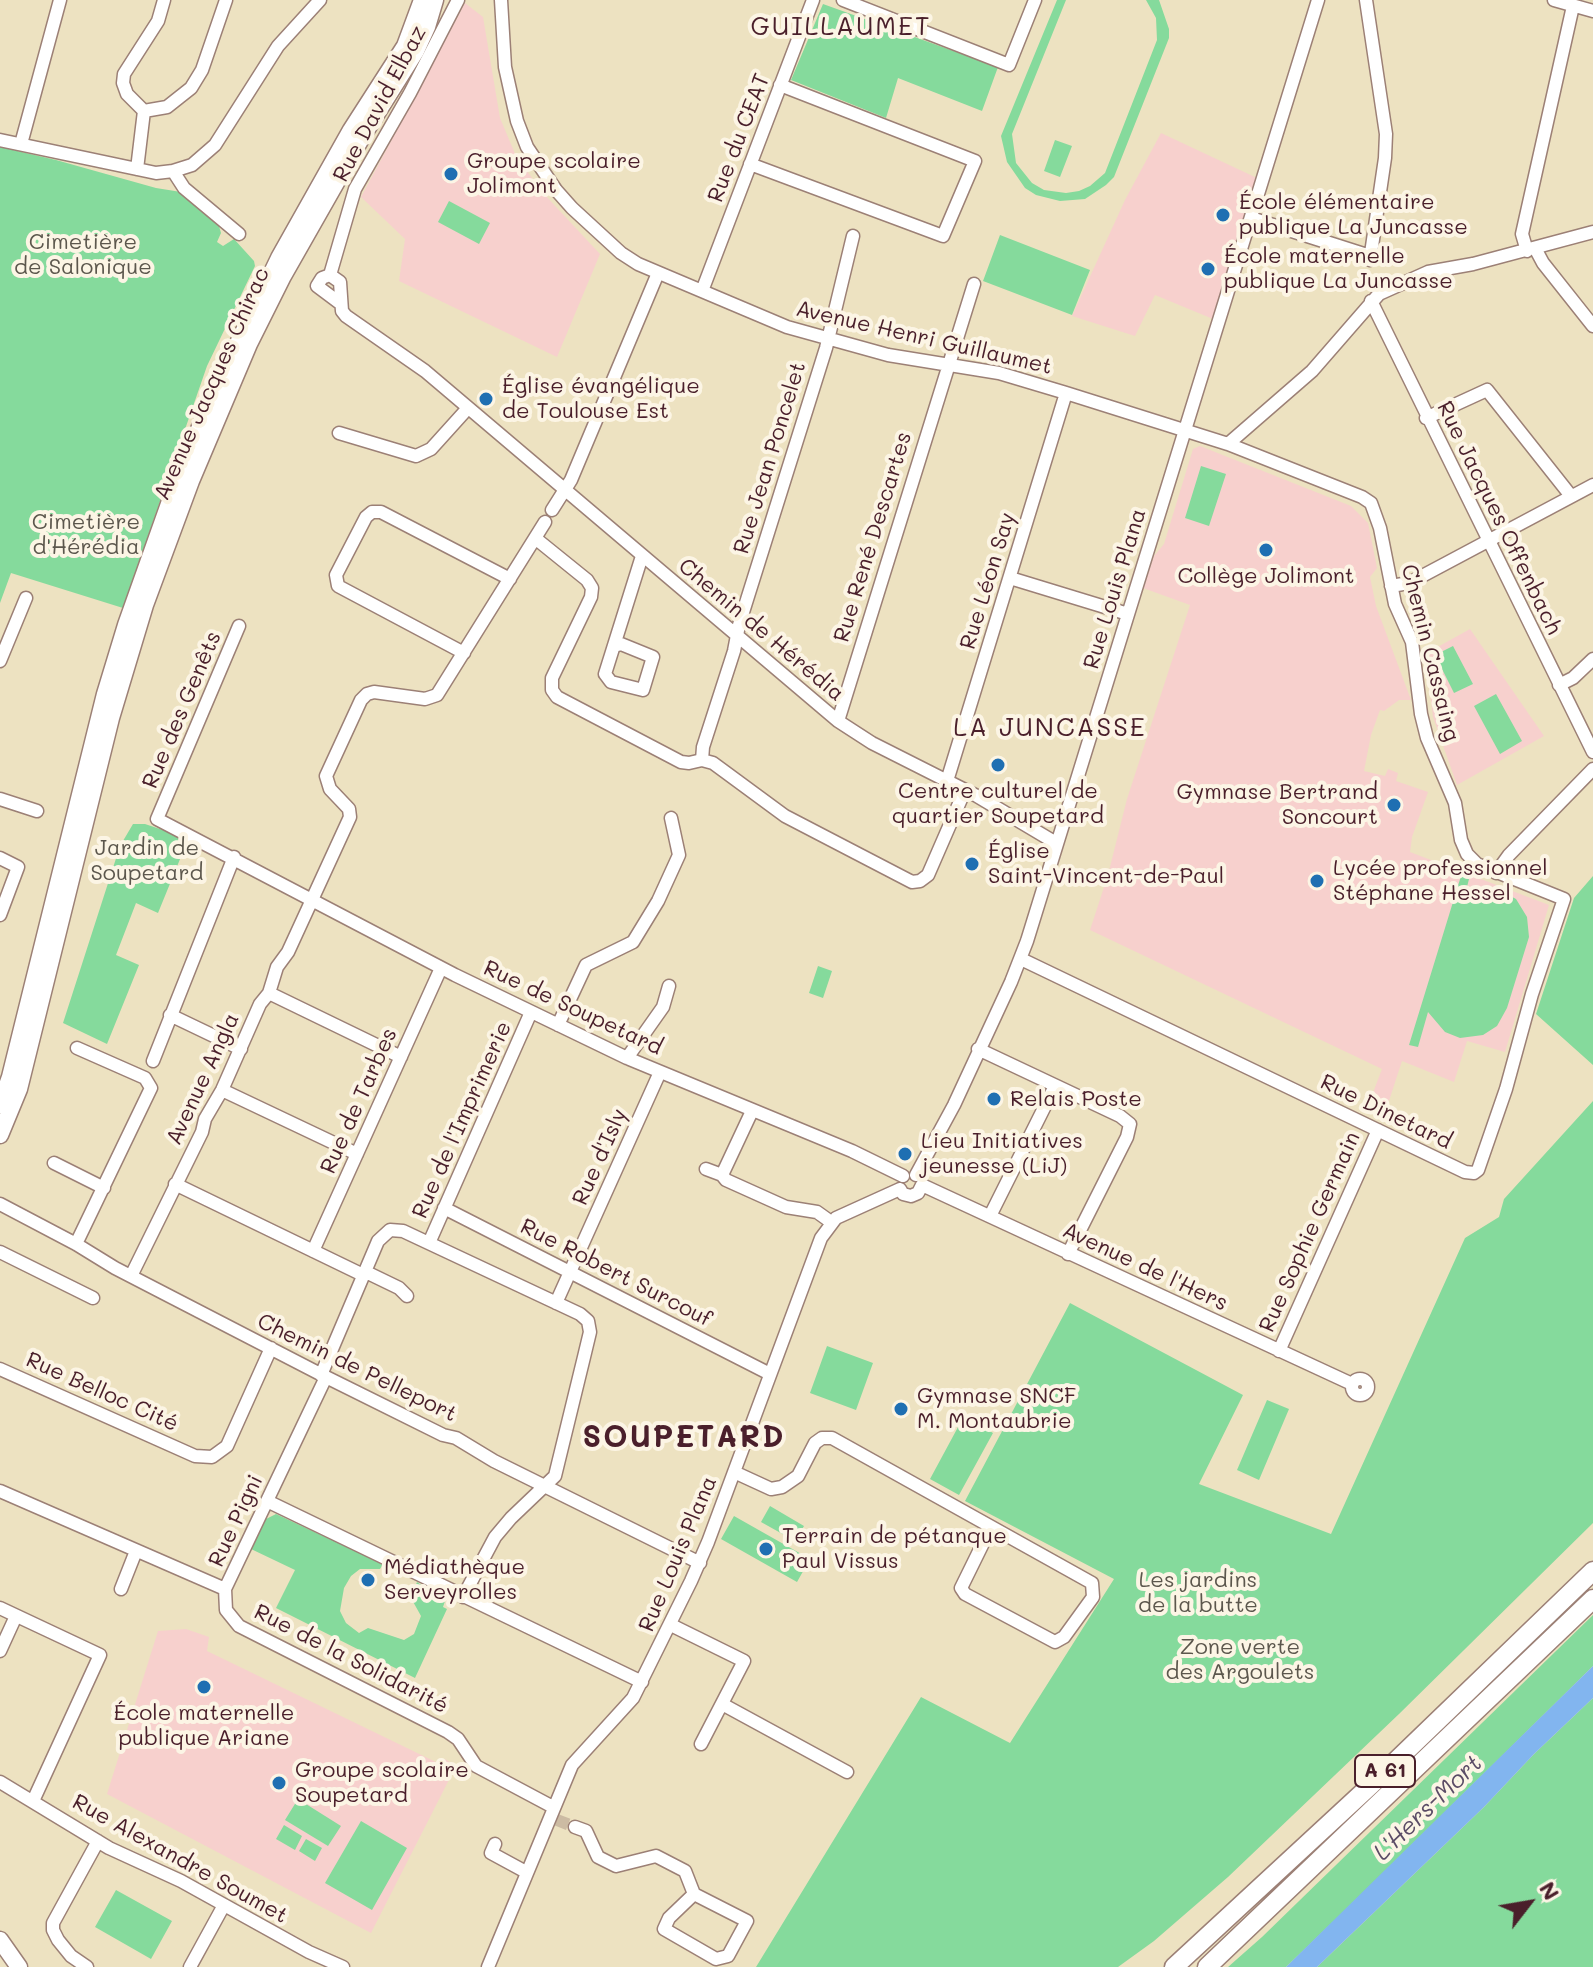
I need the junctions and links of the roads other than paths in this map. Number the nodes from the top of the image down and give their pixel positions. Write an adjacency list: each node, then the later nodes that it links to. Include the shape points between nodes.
1 (60, 0): 20 (street)
2 (164, 0): 18 (street, via 158,21 124,74 127,94)
3 (226, 0): 18 (street, via 191,88 167,107)
4 (320, 0): 23 (street, via 278,46 215,145 192,165)
5 (422, 0): 95 (main road, Avenue Jacques Chirac, via 405,46 279,258 175,487 105,694)
6 (435, 0): 98 (main road, Avenue Jacques Chirac, via 416,51 283,276 191,481 115,704 19,1089)
7 (458, 0): 30 (street, Rue David Elbaz, via 355,189)
8 (501, 0): 29 (street, Avenue Henri Guillaumet, via 511,97 533,158 556,190 604,238)
9 (813, 0): 17 (street, Rue du CEAT)
10 (843, 0): 11 (street, via 1009,65)
11 (1035, 0)
12 (1318, 0): 24 (street, Rue Louis Plana)
13 (1366, 0): 24 (street, via 1386,134 1370,258)
14 (1554, 0): 15 (street)
15 (1573, 6): 16 (street); 28 (street, via 1522,234)
16 (1593, 11)
17 (780, 85): 21 (street, Rue du CEAT); 21 (street, via 975,161 943,236)
18 (144, 111): 22 (street)
19 (0, 140): 20 (street)
20 (21, 144): 22 (street)
21 (750, 164): 32 (street, Rue du CEAT)
22 (137, 169): 23 (street)
23 (173, 171): 26 (street, via 184,188)
24 (1251, 218): 40 (street, Rue Louis Plana)
25 (1593, 232): 28 (street)
26 (239, 234)
27 (853, 236): 35 (street, Rue Jean Poncelet)
28 (1531, 250): 33 (street, via 1414,276); 34 (street)
29 (658, 273): 32 (street, Avenue Henri Guillaumet); 44 (street)
30 (330, 275): 38 (street, Chemin de Hérédia, via 317,286 341,304 346,316)
31 (974, 284): 36 (street, Rue René Descartes)
32 (702, 291): 35 (street, Avenue Henri Guillaumet)
33 (1371, 301): 39 (street, Rue Jacques Offenbach); 42 (street, via 1312,371)
34 (1593, 326)
35 (827, 339): 36 (street, Avenue Henri Guillaumet); 57 (street, Rue Jean Poncelet)
36 (948, 365): 37 (street, Avenue Henri Guillaumet); 63 (street, Rue René Descartes)
37 (1066, 393): 40 (street, Avenue Henri Guillaumet); 51 (street, Rue Léon Say)
38 (468, 408): 41 (street, via 431,449 416,456); 44 (street, Chemin de Hérédia)
39 (1426, 418): 45 (street, via 1487,390); 49 (street, Rue Jacques Offenbach)
40 (1184, 430): 42 (street, Chemin Cassaing); 55 (street, Rue Louis Plana)
41 (339, 433)
42 (1228, 444): 53 (street, Chemin Cassaing, via 1371,503)
43 (1593, 485): 45 (street)
44 (565, 489): 46 (street); 50 (street, Chemin de Hérédia)
45 (1571, 496): 49 (street)
46 (552, 510)
47 (545, 522): 48 (street)
48 (535, 538): 52 (street); 65 (street, via 592,588 552,678 554,694 681,762)
49 (1488, 540): 53 (street, via 1409,583); 62 (street, Rue Jacques Offenbach)
50 (642, 556): 57 (street, Chemin de Hérédia); 58 (street)
51 (1010, 578): 55 (street); 67 (street, Rue Léon Say)
52 (510, 579): 59 (street); 59 (street, via 381,512 366,517 336,575 338,586)
53 (1391, 586): 75 (street, Chemin Cassaing, via 1412,642 1427,738 1455,803 1461,840 1477,864)
54 (26, 598): 61 (street)
55 (1128, 614): 72 (street, Rue Louis Plana)
56 (239, 626): 73 (street, Rue des Genêts, via 157,819)
57 (737, 635): 63 (street, Chemin de Hérédia); 65 (street, Rue Jean Poncelet)
58 (614, 646): 58 (street, via 606,678 643,690 653,657)
59 (464, 653): 76 (street, Avenue Angla, via 433,697 378,691 361,700 326,776 350,817)
60 (1593, 659): 62 (street)
61 (0, 661)
62 (1559, 685): 64 (street, Rue Jacques Offenbach)
63 (838, 721): 67 (street, Chemin de Hérédia)
64 (1593, 752)
65 (702, 760): 68 (street, via 785,816 912,882 928,875)
66 (1593, 769): 75 (street)
67 (947, 781): 68 (street, Chemin de Hérédia)
68 (965, 790): 72 (street, Chemin de Hérédia)
69 (0, 799): 70 (street)
70 (37, 811)
71 (671, 818): 85 (street, via 679,855 658,901 633,942 586,965)
72 (1056, 843): 79 (street, Rue Louis Plana)
73 (234, 857): 76 (street, Rue de Soupetard); 84 (street)
74 (0, 858): 78 (street, via 18,867)
75 (1496, 873): 77 (street, Chemin Cassaing)
76 (311, 899): 80 (street, Rue de Soupetard); 82 (street, Avenue Angla)
77 (1564, 899): 97 (street, Rue Dinetard, via 1478,1170 1465,1172)
78 (0, 915)
79 (1021, 959): 88 (street, Rue Louis Plana); 97 (street, Rue Dinetard)
80 (441, 968): 83 (street, Rue de Soupetard); 89 (street, Rue de Tarbes)
81 (669, 986): 90 (street, via 663,1007)
82 (269, 993): 87 (street, Avenue Angla); 89 (street)
83 (531, 1012): 85 (street, Rue de Soupetard); 107 (street, Rue de l'Imprimerie)
84 (170, 1015): 87 (street); 91 (street)
85 (558, 1025): 90 (street, Rue de Soupetard)
86 (77, 1048): 105 (street, via 145,1078 151,1088)
87 (241, 1049): 94 (street, Avenue Angla)
88 (978, 1049): 93 (street); 103 (street, Rue Louis Plana, via 943,1129)
89 (401, 1057): 99 (street, Rue de Tarbes)
90 (627, 1058): 92 (street, Rue de Soupetard)
91 (153, 1061)
92 (660, 1072): 96 (street, Rue de Soupetard); 115 (street, Rue d'Isly)
93 (1055, 1086): 108 (street); 114 (street, via 1130,1124)
94 (222, 1090): 99 (street); 104 (street, Avenue Angla)
95 (0, 1105)
96 (752, 1111): 102 (street); 103 (street, Rue de Soupetard)
97 (1378, 1130): 122 (street, Rue Sophie Germain)
98 (0, 1135)
99 (357, 1154): 112 (street, Rue de Tarbes)
100 (54, 1163): 105 (street)
101 (706, 1169): 102 (street)
102 (722, 1175): 109 (street, via 786,1207 817,1212)
103 (910, 1181): 108 (street, Avenue de l'Hers); 109 (street)
104 (175, 1184): 112 (street); 117 (street, Avenue Angla)
105 (104, 1188): 111 (street)
106 (0, 1204): 111 (street, Chemin de Pelleport)
107 (444, 1208): 110 (street, Rue de l'Imprimerie); 115 (street, Rue Robert Surcouf)
108 (990, 1216): 114 (street, Avenue de l'Hers)
109 (831, 1222): 124 (street, Rue Louis Plana)
110 (429, 1243): 116 (street, Rue Pigni, via 390,1230 378,1241); 120 (street)
111 (76, 1244): 117 (street, Chemin de Pelleport)
112 (313, 1251): 116 (street)
113 (0, 1252): 119 (street)
114 (1068, 1254): 122 (street, Avenue de l'Hers)
115 (571, 1271): 120 (street, Rue d'Isly); 124 (street, Rue Robert Surcouf)
116 (363, 1275): 118 (street); 125 (street, Rue Pigni)
117 (131, 1276): 121 (street, Chemin de Pelleport)
118 (407, 1296)
119 (93, 1298)
120 (556, 1303): 128 (street, via 584,1317 590,1332 557,1471)
121 (271, 1348): 123 (street, Rue Belloc Cité, via 227,1446 212,1457 187,1452); 125 (street, Chemin de Pelleport)
122 (1279, 1351): 126 (street, Avenue de l'Hers)
123 (0, 1369)
124 (770, 1374): 127 (street, Rue Louis Plana)
125 (324, 1376): 128 (street, Chemin de Pelleport); 130 (street, Rue Pigni)
126 (1352, 1384)
127 (734, 1472): 131 (street, via 771,1489 782,1487 798,1476 815,1443 832,1438); 133 (street, Rue Louis Plana)
128 (545, 1485): 133 (street, Chemin de Pelleport); 137 (street, via 495,1537)
129 (0, 1491): 132 (street, Rue Pigni)
130 (267, 1501): 136 (street, Rue Pigni); 137 (street)
131 (991, 1527): 131 (street, via 1092,1583 1093,1597 1064,1637 1055,1642 961,1588)
132 (136, 1551): 135 (street); 136 (street, Rue Pigni)
133 (700, 1563): 141 (street, Rue Louis Plana)
134 (1593, 1571): 162 (highway, A 61)
135 (121, 1589)
136 (225, 1589): 149 (street, Rue de la Solidarité, via 226,1610 239,1626 448,1732 476,1766)
137 (463, 1597): 143 (street)
138 (1593, 1599): 163 (highway, A 61)
139 (0, 1608): 140 (street)
140 (16, 1616): 142 (street); 148 (street, via 100,1655)
141 (671, 1625): 143 (street, Rue Louis Plana); 144 (street, via 744,1661)
142 (0, 1651)
143 (642, 1682): 149 (street, Rue Louis Plana, via 624,1710 572,1765)
144 (722, 1704): 145 (street); 146 (street)
145 (701, 1744)
146 (847, 1772)
147 (0, 1782): 148 (street, Rue Alexandre Soumet)
148 (33, 1801): 151 (street, Rue Alexandre Soumet)
149 (553, 1815): 153 (street, Rue Louis Plana)
150 (575, 1827): 154 (street, via 590,1836 598,1857 616,1866 656,1856 685,1871)
151 (98, 1841): 155 (street, Rue Alexandre Soumet); 158 (street, via 53,1923 58,1940)
152 (495, 1844): 153 (street, via 491,1853)
153 (526, 1872): 161 (street, Rue Louis Plana)
154 (694, 1894): 154 (street, via 664,1929 716,1959 728,1956 747,1921)
155 (224, 1905): 159 (street); 160 (street, Rue Alexandre Soumet)
156 (0, 1940): 157 (main road)
157 (19, 1967)
158 (87, 1967)
159 (190, 1967)
160 (343, 1967)
161 (488, 1967)
162 (1174, 1967)
163 (1207, 1967)

